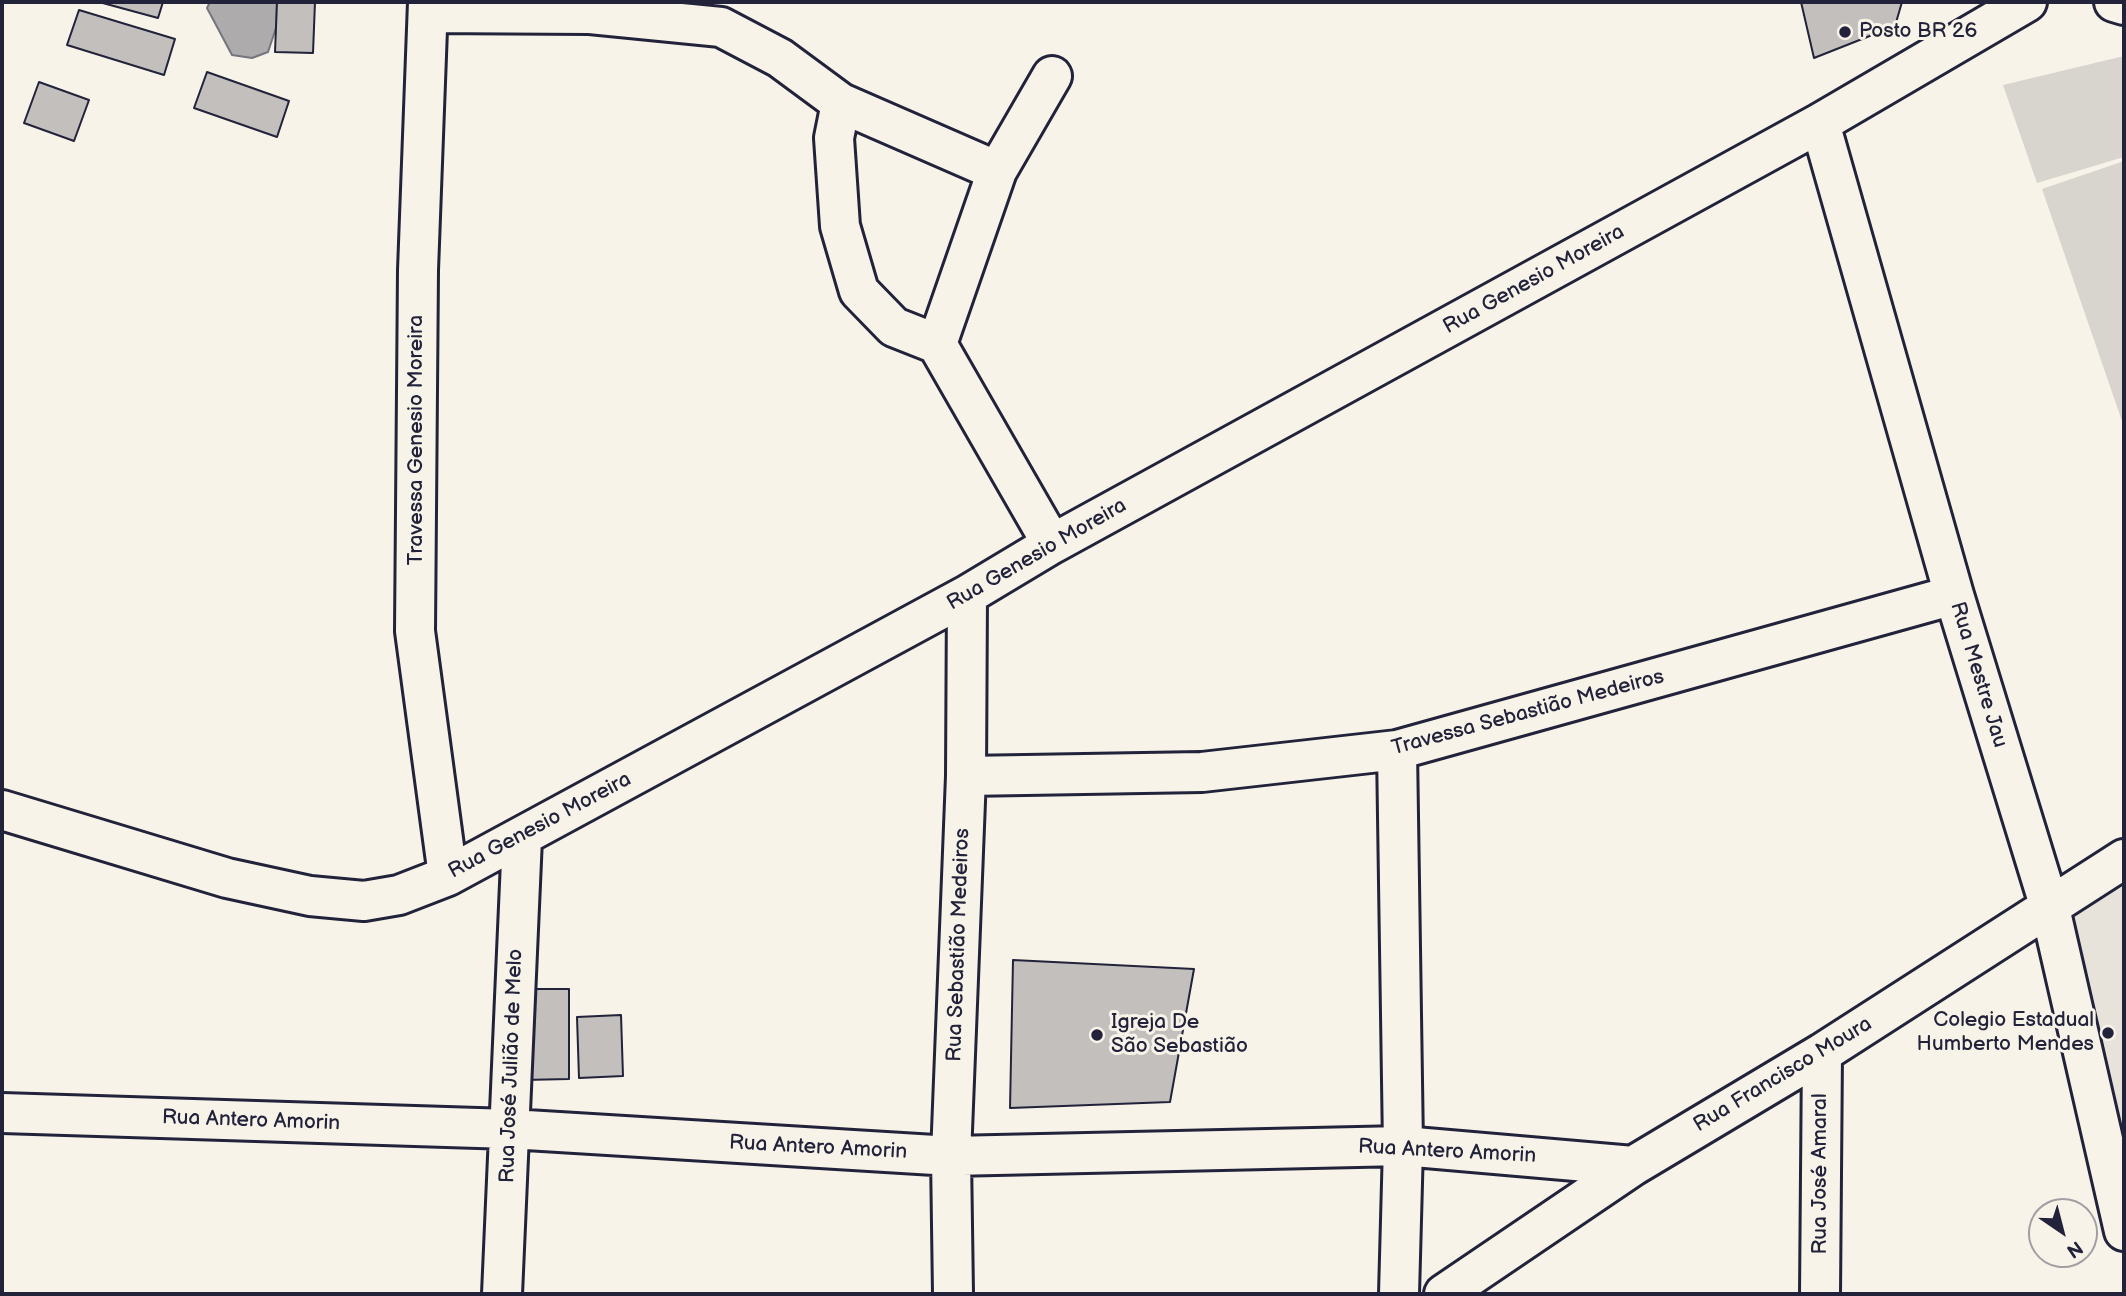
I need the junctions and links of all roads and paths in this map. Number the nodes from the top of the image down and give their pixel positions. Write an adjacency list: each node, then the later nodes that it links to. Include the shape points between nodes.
1 (2027, 2): 7 (street, Rua Genesio Moreira)
2 (2114, 2): 3 (street)
3 (2124, 5)
4 (428, 7): 6 (street, via 590,14 721,27 780,58); 18 (street, Travessa Genesio Moreira, via 418,270 415,631)
5 (1052, 76): 8 (street)
6 (841, 103): 8 (street); 9 (street, via 834,138 840,226 859,291 894,327)
7 (1819, 123): 10 (street, Rua Genesio Moreira); 12 (street, Rua Mestre Jau)
8 (996, 171): 9 (street)
9 (937, 344): 10 (street)
10 (1052, 544): 11 (street, Rua Genesio Moreira)
11 (967, 595): 14 (street, Rua Sebastião Medeiros); 16 (street, Rua Genesio Moreira)
12 (1954, 595): 13 (street, Travessa Sebastião Medeiros); 19 (street, Rua Mestre Jau)
13 (1397, 750): 14 (street, Travessa Sebastião Medeiros, via 1202,772); 23 (street)
14 (966, 776): 24 (street, Rua Sebastião Medeiros)
15 (2, 810): 18 (street, Rua Genesio Moreira, via 227,878 310,896 364,901 399,895)
16 (522, 838): 18 (street, Rua Genesio Moreira); 22 (street, Rua José Julião de Melo)
17 (2124, 859): 19 (street, Rua Francisco Moura)
18 (448, 876)
19 (2050, 908): 20 (street, Rua Francisco Moura); 26 (street, Rua Mestre Jau)
20 (1822, 1053): 25 (street, Rua Francisco Moura); 31 (street, Rua José Amaral)
21 (2, 1113): 22 (street, Rua Antero Amorin)
22 (510, 1129): 24 (street, Rua Antero Amorin); 27 (street, Rua José Julião de Melo)
23 (1403, 1146): 24 (street, Rua Antero Amorin); 25 (street, Rua Antero Amorin); 29 (street)
24 (951, 1156): 28 (street, Rua Sebastião Medeiros)
25 (1633, 1166): 30 (street, Rua Francisco Moura)
26 (2124, 1231)
27 (502, 1294)
28 (953, 1294)
29 (1399, 1294)
30 (1444, 1294)
31 (1820, 1294)

